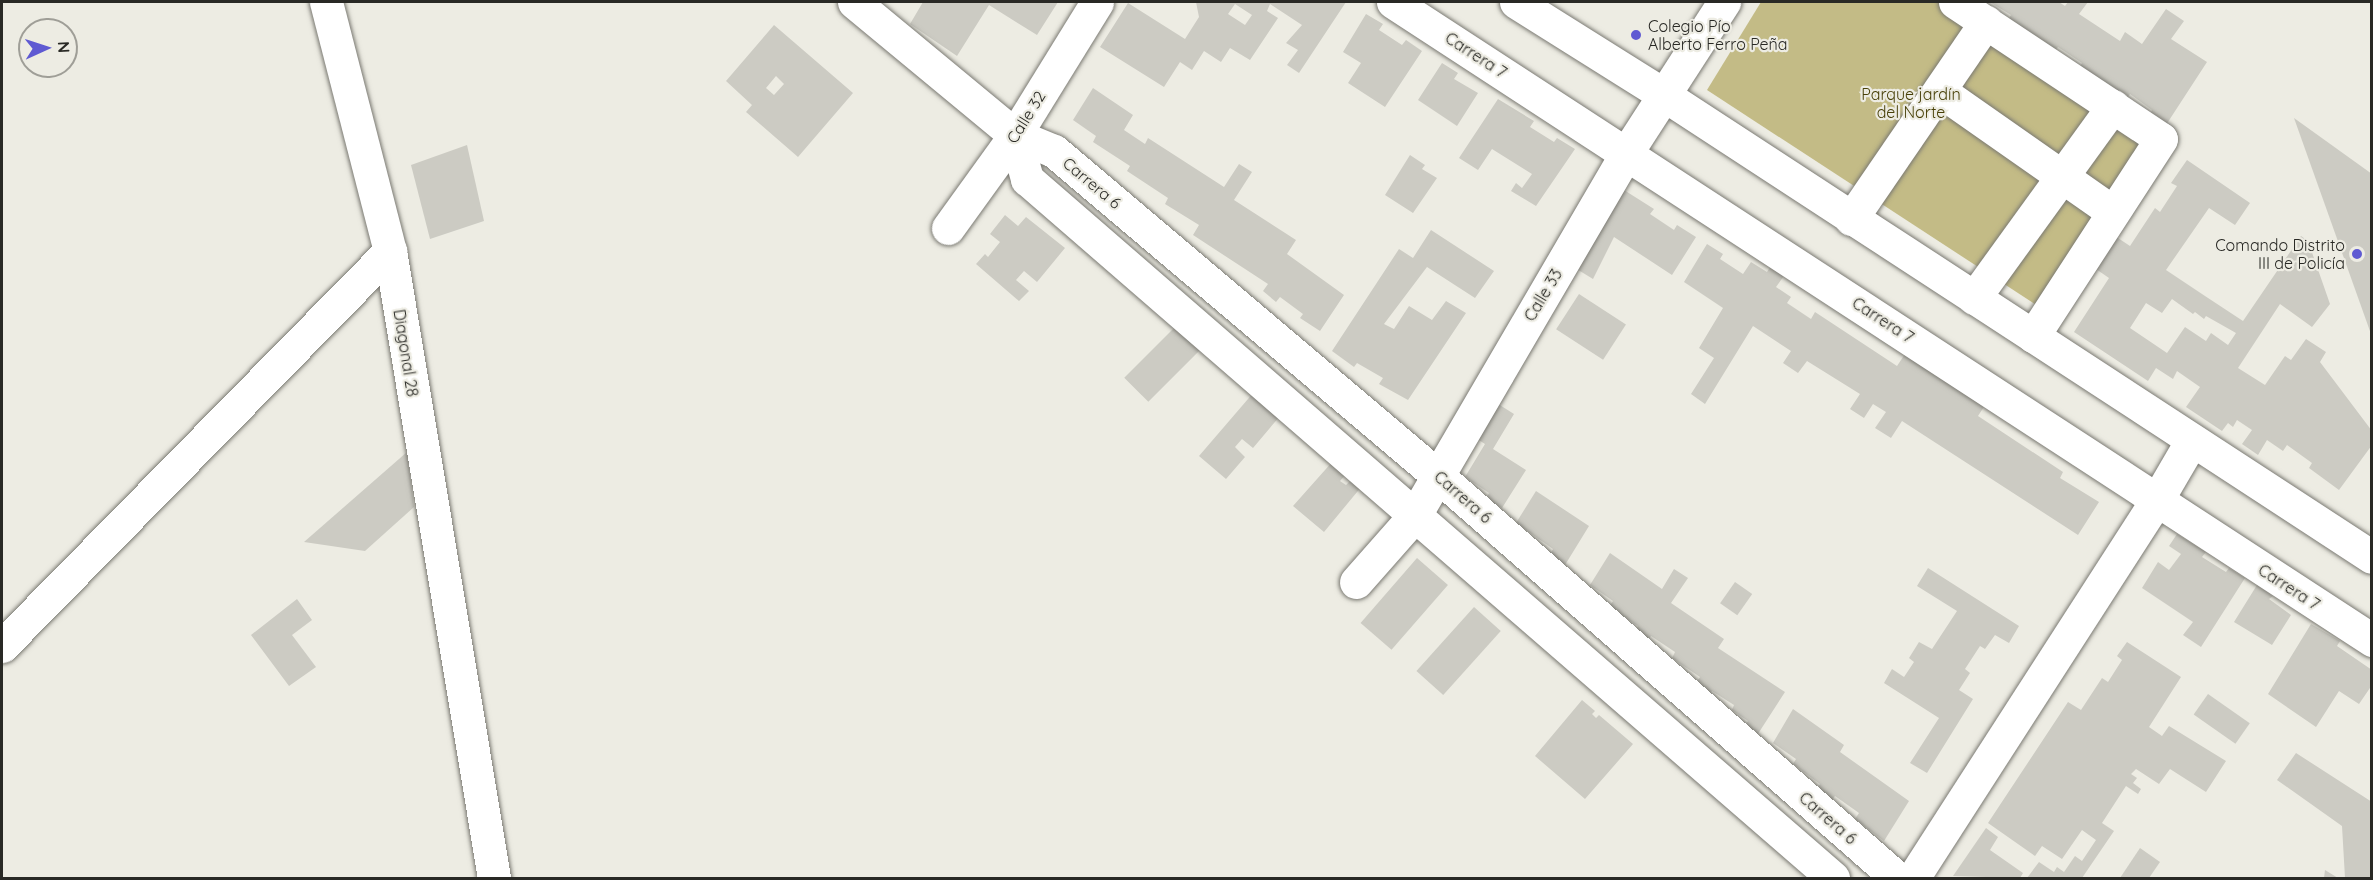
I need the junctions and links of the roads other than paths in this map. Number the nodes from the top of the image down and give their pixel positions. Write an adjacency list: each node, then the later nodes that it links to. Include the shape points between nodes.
1 (326, 2): 18 (street, Diagonal 28)
2 (854, 2): 12 (street, Carrera 6)
3 (1097, 2): 12 (street, Calle 32)
4 (1393, 2): 13 (street, Carrera 7)
5 (1516, 2): 10 (street)
6 (1724, 2): 10 (street, Calle 33)
7 (1955, 2): 8 (street)
8 (1986, 22): 9 (street); 11 (street)
9 (1940, 91): 14 (street); 16 (street)
10 (1664, 94): 13 (street, Calle 33); 16 (street)
11 (2113, 106): 14 (street); 15 (street, via 2161,139)
12 (1015, 135): 17 (street, Calle 32); 22 (street, Carrera 6, via 1054,151); 24 (street, via 1027,179)
13 (1627, 152): 22 (street, Calle 33); 23 (street, Carrera 7)
14 (2061, 174): 15 (street); 19 (street)
15 (2113, 212): 20 (street)
16 (1851, 219): 19 (street)
17 (948, 228)
18 (390, 251): 28 (street); 29 (street, Diagonal 28)
19 (1974, 298): 20 (street)
20 (2032, 336): 21 (street)
21 (2192, 440): 23 (street); 25 (street)
22 (1437, 475): 24 (street, Calle 33); 31 (street, Carrera 6)
23 (2157, 500): 27 (street, Carrera 7); 32 (street)
24 (1415, 515): 26 (street, Calle 33); 30 (street)
25 (2372, 557)
26 (1356, 582)
27 (2372, 640)
28 (2, 646)
29 (494, 879)
30 (1833, 879)
31 (1896, 879)
32 (1913, 879)

